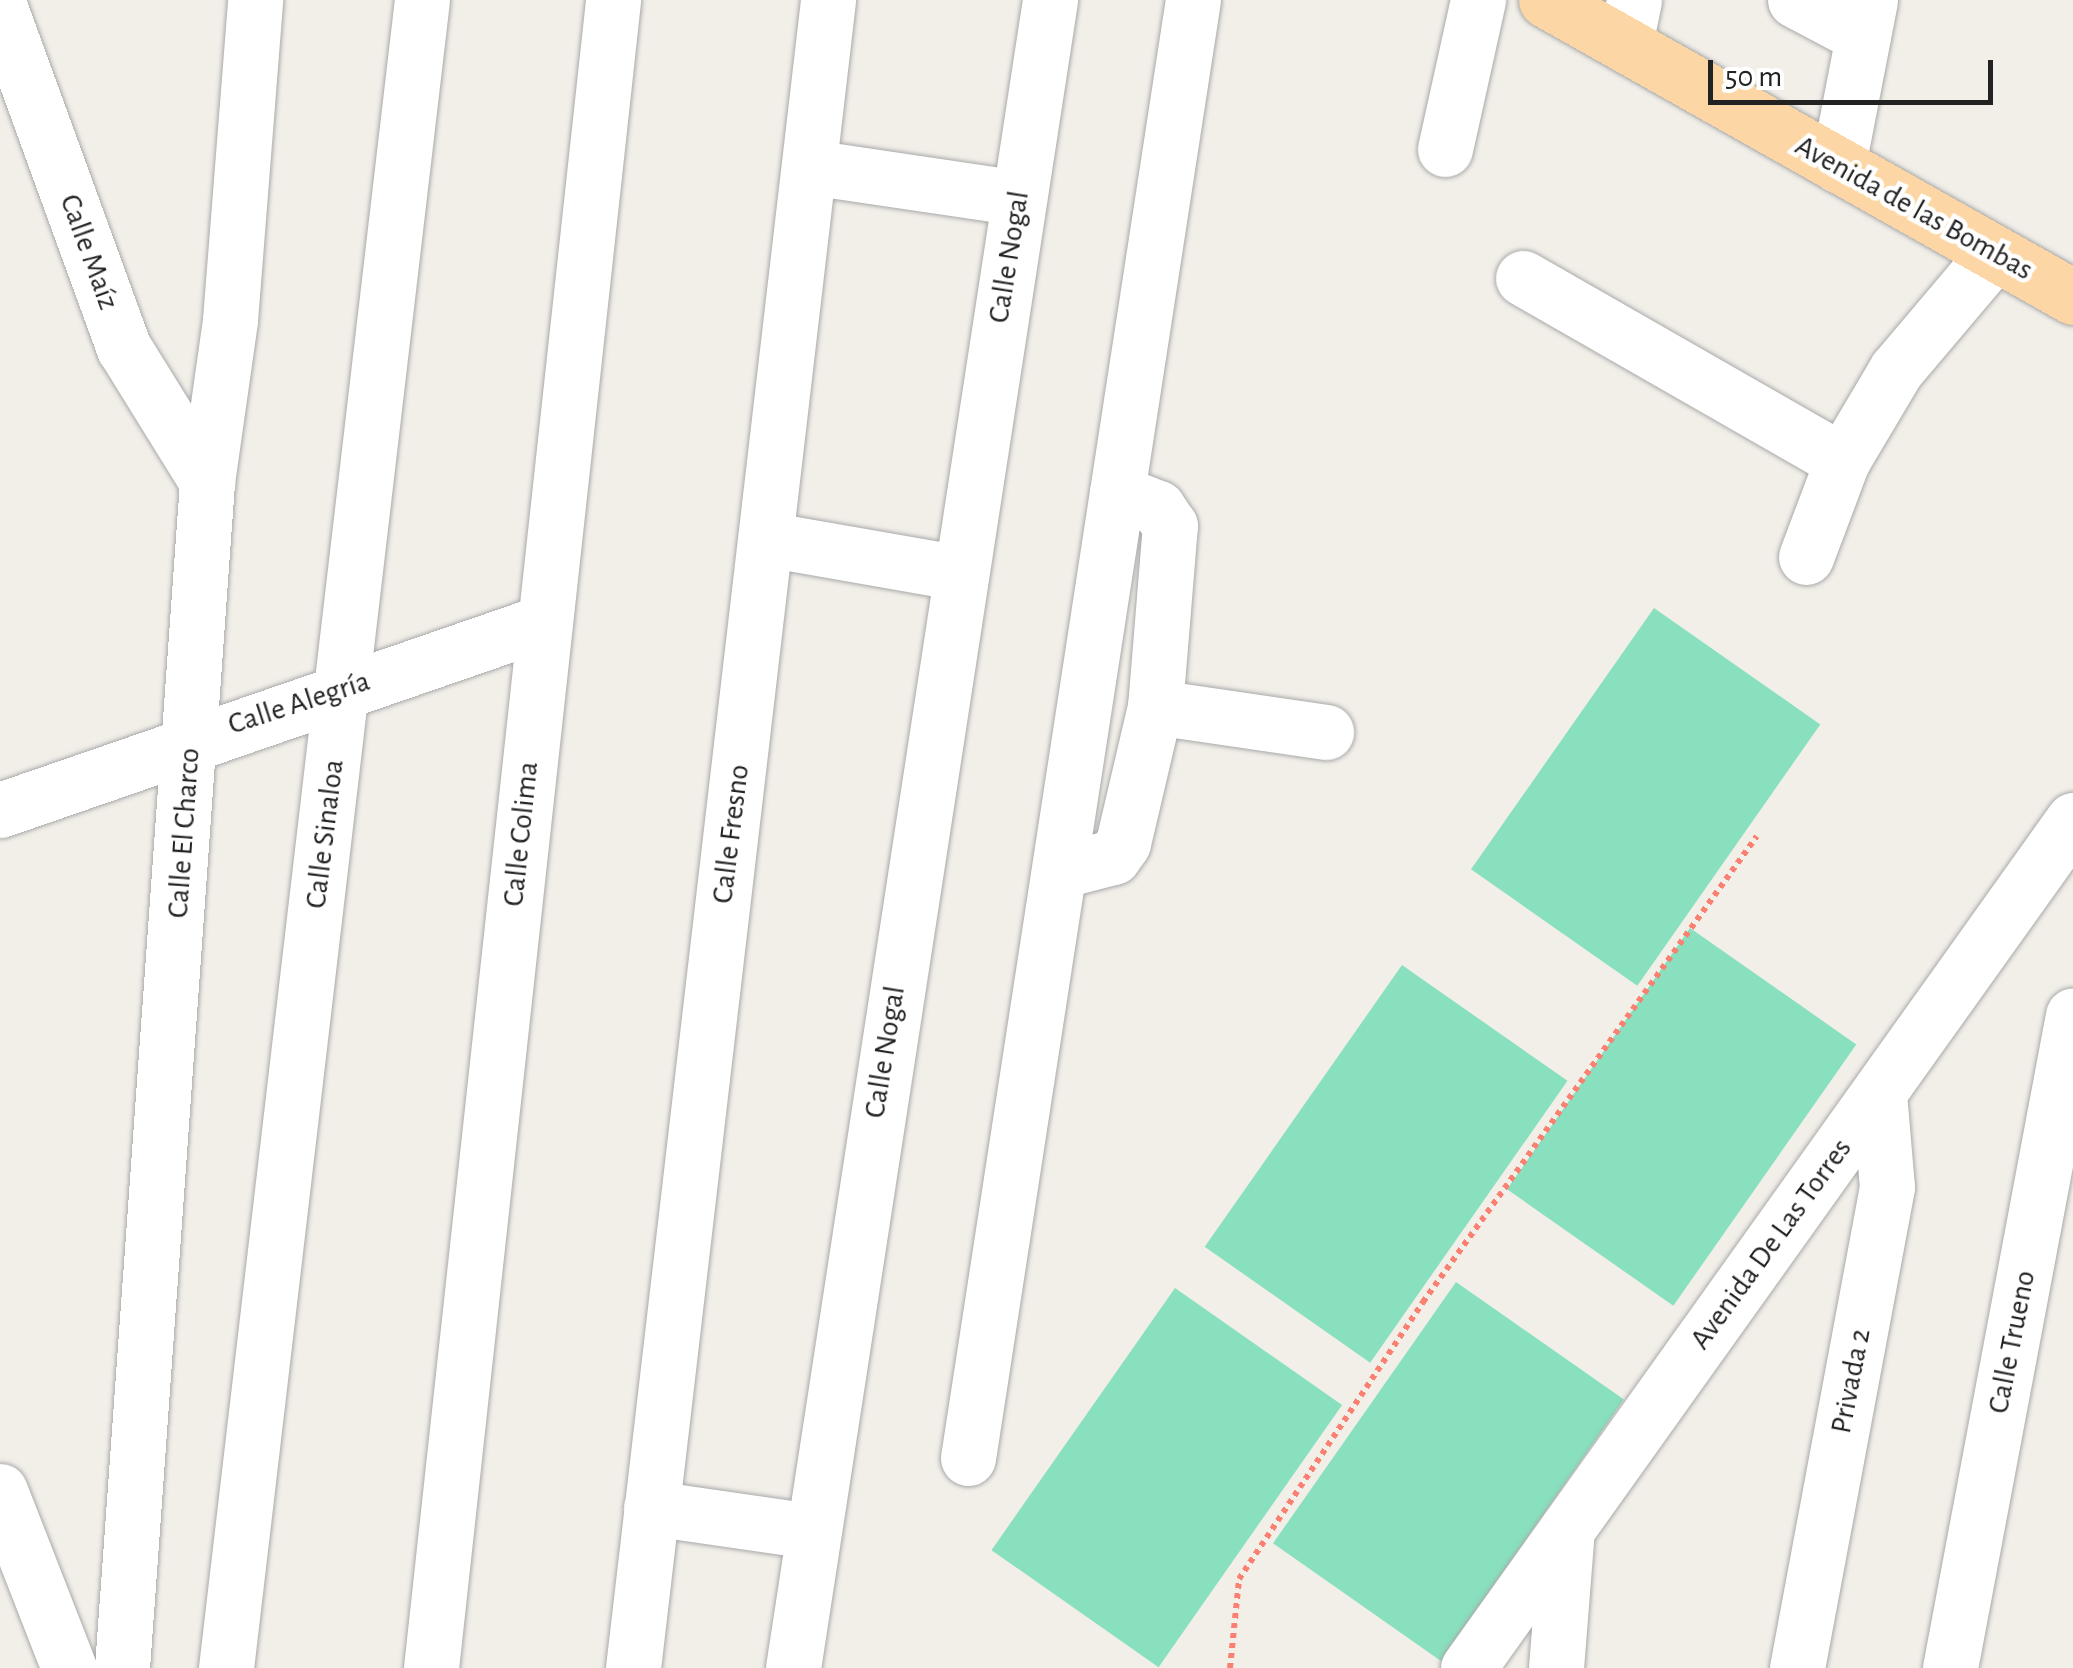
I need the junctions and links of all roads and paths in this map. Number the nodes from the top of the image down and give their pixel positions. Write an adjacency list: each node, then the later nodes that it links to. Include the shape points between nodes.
1 (255, 0): 22 (street, Calle El Charco, via 230,320)
2 (422, 0): 28 (street, Calle Sinaloa)
3 (613, 0): 27 (street, Calle Colima)
4 (828, 0): 16 (street, Calle Fresno)
5 (1050, 0): 17 (street, Calle Nogal)
6 (1193, 0): 23 (street)
7 (1478, 0): 14 (street)
8 (1546, 0): 12 (main road, Avenida de las Bombas)
9 (1795, 0): 11 (street)
10 (0, 8): 13 (street, Calle Maíz)
11 (1867, 18): 15 (street)
12 (1630, 22): 15 (main road, Avenida de las Bombas)
13 (13, 88): 22 (street, Calle Maíz, via 124,348)
14 (1445, 149)
15 (1838, 164): 18 (main road, Avenida de las Bombas)
16 (810, 167): 17 (street); 24 (street, Calle Fresno)
17 (1018, 198): 26 (street, Calle Nogal)
18 (1994, 253): 20 (main road, Avenida de las Bombas); 21 (street, via 1896,370)
19 (1523, 278): 21 (street)
20 (2073, 298)
21 (1842, 461): 25 (street)
22 (207, 482): 31 (street, Calle El Charco)
23 (1117, 492): 29 (street, via 1158,508 1170,526); 35 (street)
24 (766, 539): 26 (street); 40 (street, Calle Fresno)
25 (1806, 557)
26 (960, 573): 42 (street, Calle Nogal)
27 (544, 622): 28 (street, Calle Alegría); 46 (street, Calle Colima)
28 (342, 690): 31 (street, Calle Alegría); 45 (street, Calle Sinaloa)
29 (1155, 708): 30 (street); 35 (street, via 1123,843 1113,858)
30 (1326, 732)
31 (191, 737): 32 (street, Calle Alegría); 44 (street, Calle El Charco)
32 (0, 810)
33 (2073, 820): 37 (street, Avenida De Las Torres)
34 (1757, 836): 49 (path, via 1423,1302 1238,1579)
35 (1058, 871): 38 (street)
36 (2073, 1015): 53 (street, Calle Trueno)
37 (1879, 1093): 41 (street, Avenida De Las Torres); 52 (street, Privada 2, via 1888,1187)
38 (968, 1458)
39 (0, 1492): 43 (street)
40 (651, 1508): 42 (street); 47 (street, Calle Fresno)
41 (1567, 1529): 50 (street, Avenida De Las Torres); 51 (street)
42 (810, 1531): 48 (street, Calle Nogal)
43 (69, 1668)
44 (122, 1668)
45 (226, 1668)
46 (431, 1668)
47 (633, 1668)
48 (793, 1668)
49 (1230, 1668)
50 (1468, 1668)
51 (1556, 1668)
52 (1798, 1668)
53 (1950, 1668)

